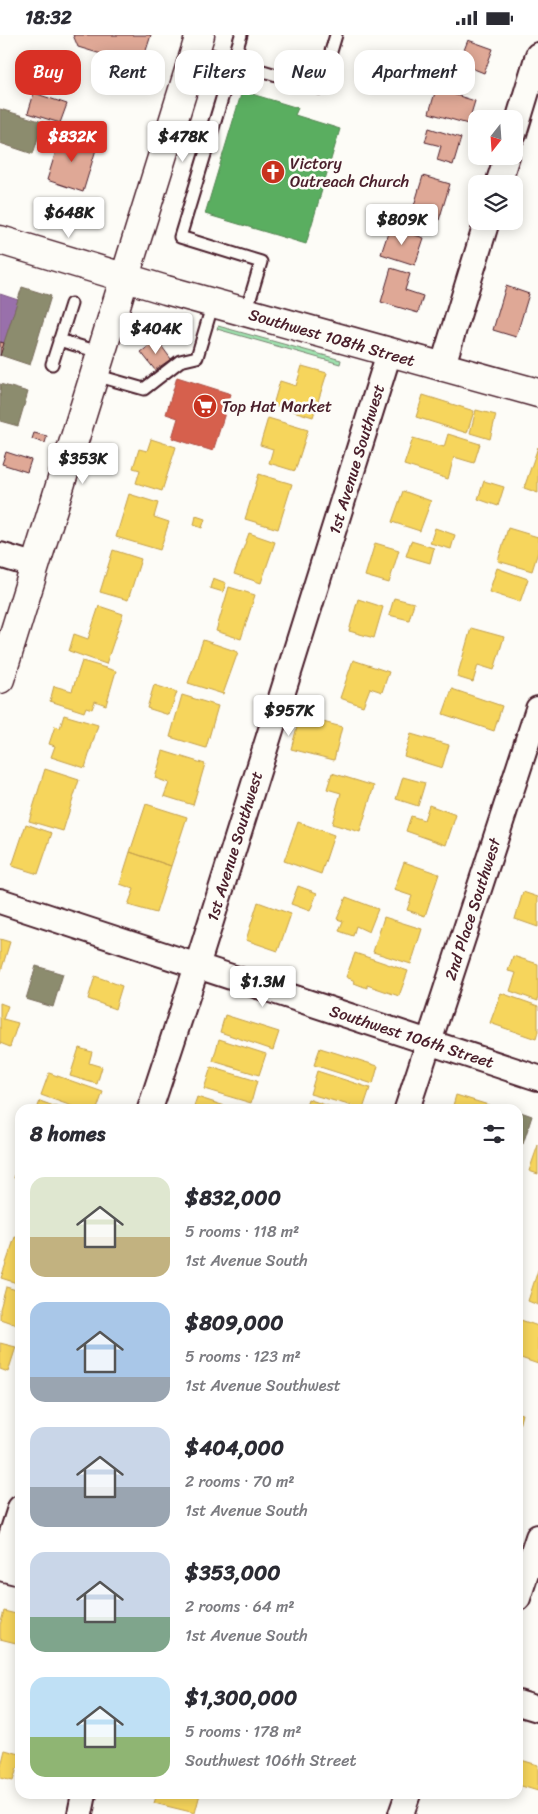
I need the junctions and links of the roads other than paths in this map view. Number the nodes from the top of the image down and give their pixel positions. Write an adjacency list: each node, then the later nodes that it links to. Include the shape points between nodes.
1 (241, 35): 5 (lane)
2 (336, 35): 7 (lane, via 320,88)
3 (198, 43): 4 (lane); 12 (street)
4 (211, 50)
5 (237, 50)
6 (538, 55): 9 (street)
7 (264, 71)
8 (223, 95): 15 (lane, via 180,237 261,262)
9 (521, 110)
10 (484, 230): 20 (street)
11 (0, 240): 12 (street, Southwest 108th Street)
12 (126, 278): 13 (street, Southwest 108th Street); 19 (street)
13 (213, 303): 15 (street, Southwest 108th Street); 19 (lane, via 197,357 180,361 144,389)
14 (71, 304): 16 (lane)
15 (246, 312): 17 (street, Southwest 108th Street)
16 (59, 340): 18 (lane); 19 (lane)
17 (389, 353): 20 (street, Southwest 108th Street); 27 (street, 1st Avenue Southwest)
18 (52, 364)
19 (98, 364): 23 (street)
20 (442, 368): 21 (street, Southwest 108th Street)
21 (538, 393)
22 (0, 555): 23 (street)
23 (36, 567): 24 (street)
24 (0, 679)
25 (538, 709): 28 (street, 2nd Place Southwest)
26 (0, 901): 27 (street, Southwest 106th Street)
27 (197, 965): 28 (street, Southwest 106th Street); 30 (street, 1st Avenue Southwest)
28 (428, 1042): 29 (street, Southwest 106th Street); 31 (street, 2nd Place Southwest)
29 (538, 1078)
30 (152, 1104)
31 (409, 1104)
32 (15, 1523): 34 (street)
33 (538, 1537): 36 (street)
34 (0, 1568): 35 (street)
35 (15, 1572)
36 (523, 1583)
37 (523, 1704): 38 (street)
38 (538, 1709)
39 (83, 1799): 41 (street)
40 (406, 1799): 42 (street)
41 (80, 1814)
42 (402, 1814)

